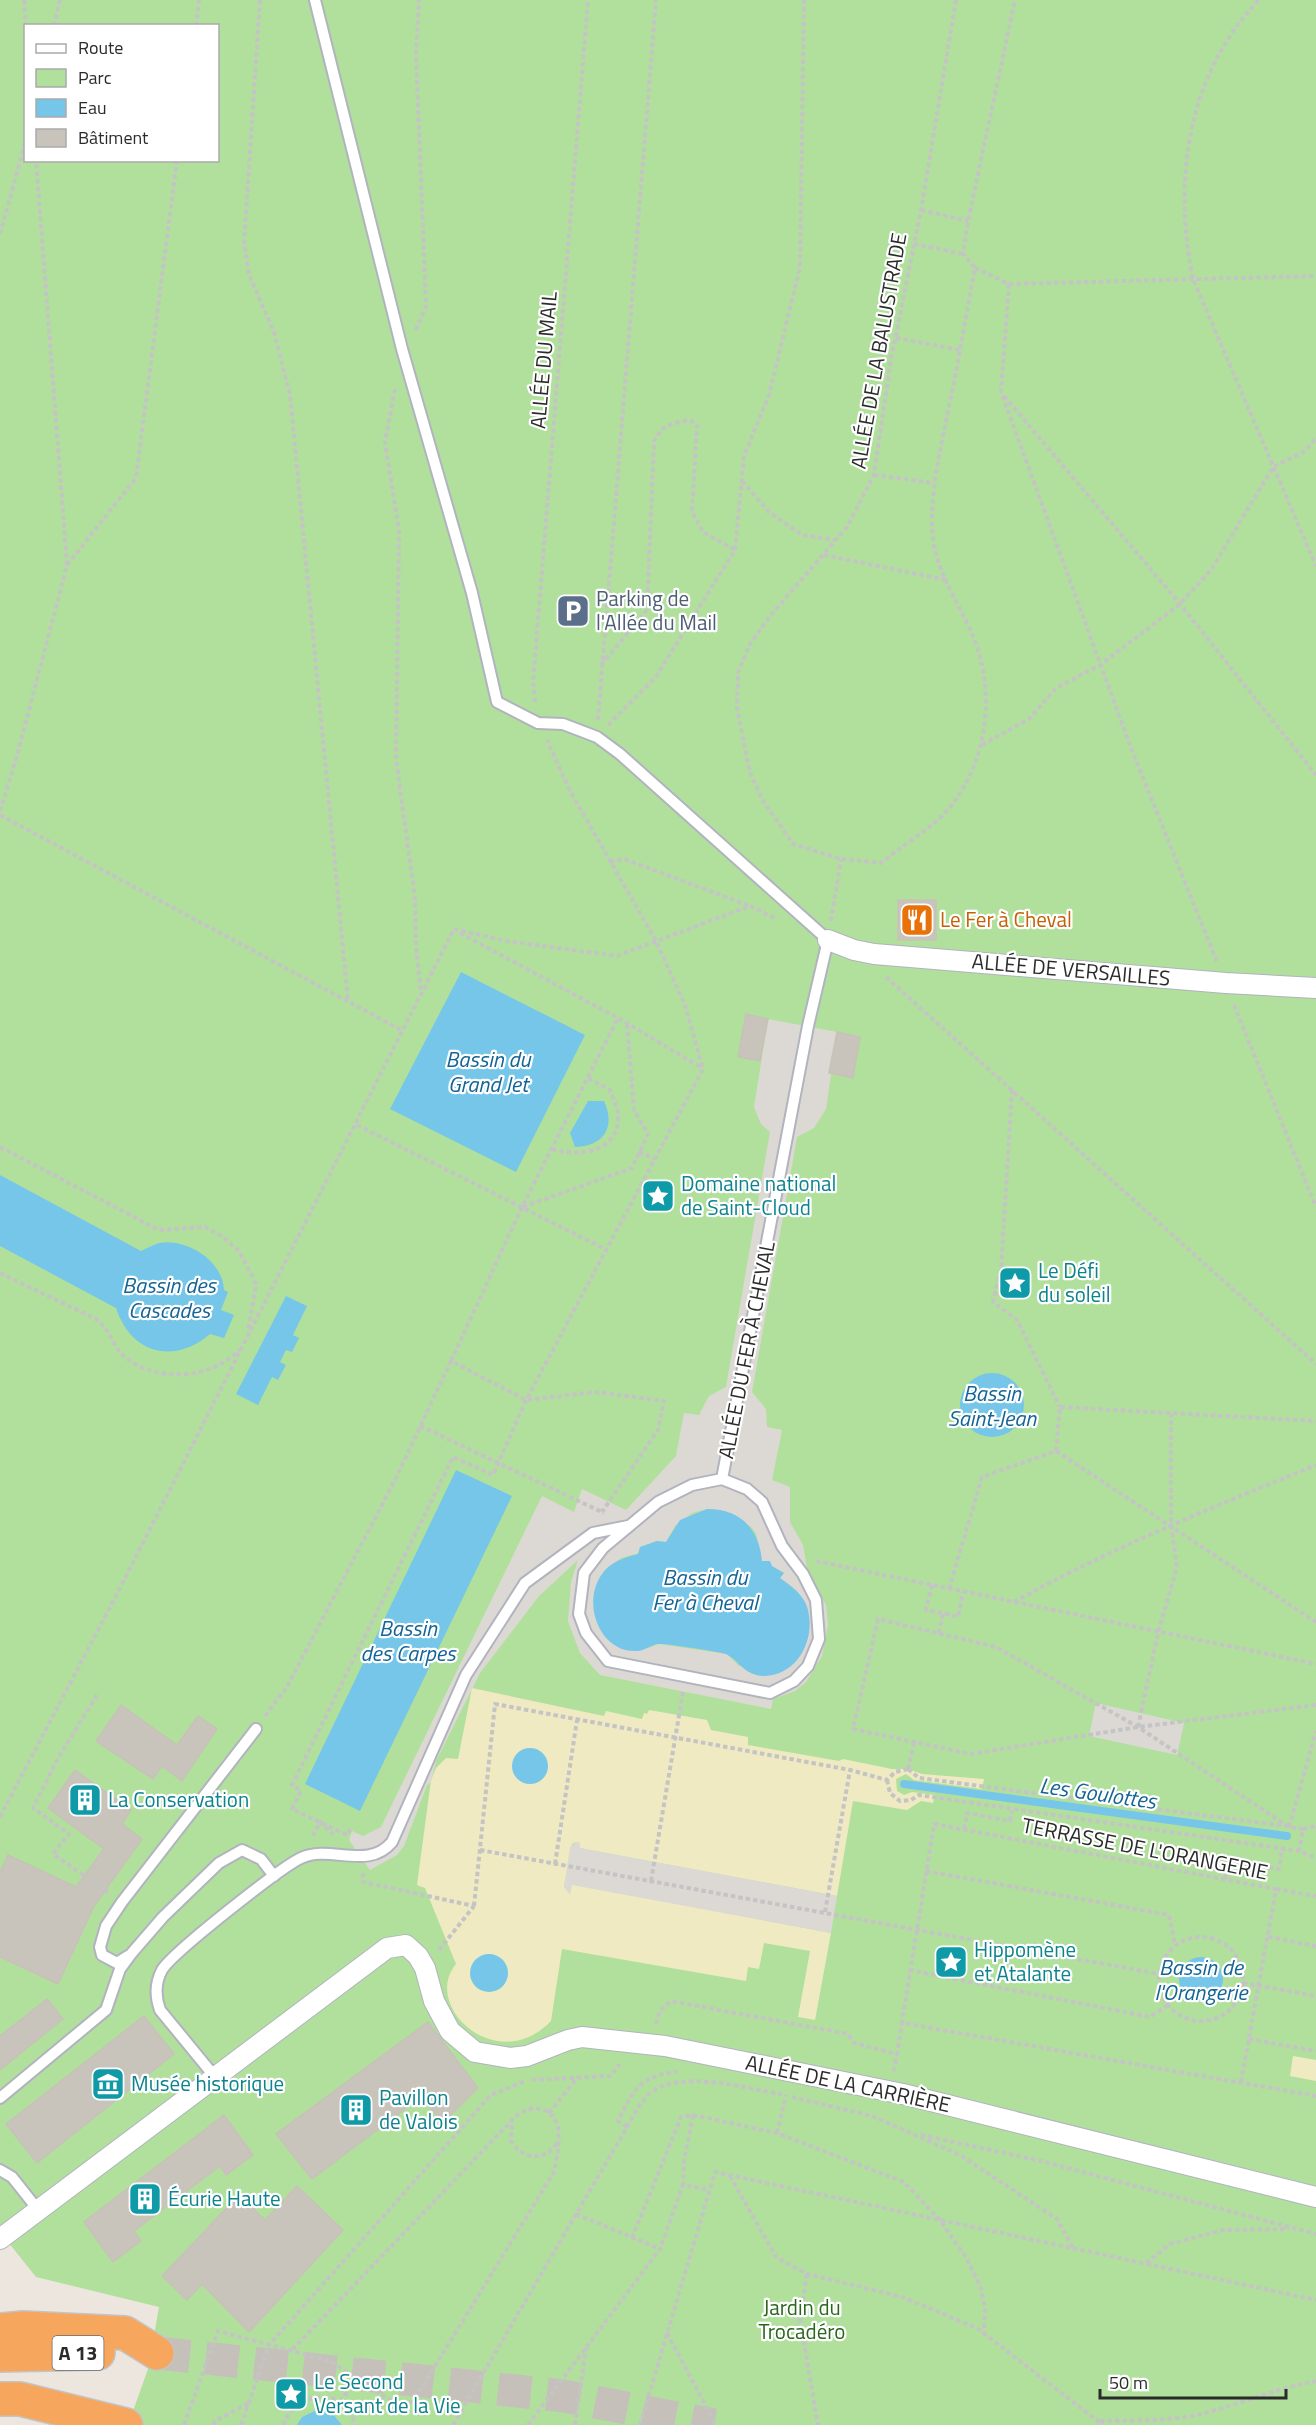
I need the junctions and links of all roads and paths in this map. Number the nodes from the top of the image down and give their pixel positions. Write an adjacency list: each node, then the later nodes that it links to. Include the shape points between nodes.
1 (24, 0): 13 (path)
2 (60, 0): 14 (path)
3 (199, 0): 15 (path)
4 (260, 0): 62 (path, via 244,242 249,275 274,332 290,395)
5 (315, 0): 29 (lane)
6 (419, 0): 29 (path, via 416,54 426,306)
7 (588, 0): 46 (path, ALLÉE DU MAIL, via 533,682)
8 (656, 0): 44 (path)
9 (804, 0): 35 (path, via 800,267 769,395 744,456)
10 (956, 0): 19 (path, ALLÉE DE LA BALUSTRADE)
11 (1015, 0): 20 (path)
12 (1258, 0): 26 (path, via 1230,36 1203,87 1189,144 1183,186 1185,244)
13 (26, 24)
14 (54, 24)
15 (196, 24)
16 (24, 147): 21 (path)
17 (36, 162): 40 (path)
18 (177, 162): 40 (path, via 136,478)
19 (921, 210): 20 (path, ALLÉE DE LA BALUSTRADE); 22 (path, ALLÉE DE LA BALUSTRADE)
20 (968, 221): 23 (path)
21 (0, 234)
22 (914, 244): 23 (path); 28 (path, ALLÉE DE LA BALUSTRADE)
23 (963, 254): 24 (path)
24 (975, 268): 27 (path); 30 (path)
25 (1316, 276): 26 (path)
26 (1193, 279): 27 (path); 33 (path)
27 (1009, 284): 31 (path)
28 (896, 338): 30 (path); 34 (path, ALLÉE DE LA BALUSTRADE)
29 (402, 349): 46 (lane, via 472,593 497,702); 61 (path, via 385,442 399,531 396,759 415,898)
30 (960, 350): 36 (path)
31 (1001, 392): 43 (path); 45 (path)
32 (1316, 438): 33 (path, via 1305,451)
33 (1274, 467): 41 (path); 43 (path, via 1211,570)
34 (874, 474): 36 (path); 37 (path, ALLÉE DE LA BALUSTRADE, via 847,527)
35 (742, 482): 37 (path, via 769,512 802,535); 38 (path)
36 (934, 483): 42 (path, via 933,538)
37 (836, 540): 39 (path, ALLÉE DE LA BALUSTRADE)
38 (735, 550): 44 (path, via 703,532 692,512 697,425 690,420 681,421 662,429 654,441 651,476 647,610); 47 (path, via 655,678)
39 (823, 555): 42 (path); 51 (path, via 750,644 738,673 737,708 750,773 778,824 793,844)
40 (67, 565): 50 (path)
41 (1316, 566)
42 (946, 580): 48 (path, via 978,646 985,703)
43 (1180, 604): 45 (path); 49 (path)
44 (601, 665): 47 (path)
45 (1100, 665): 48 (path, via 1056,688 1029,719); 59 (path)
46 (538, 723): 47 (lane, via 563,724); 52 (path, ALLÉE DU MAIL)
47 (597, 737): 56 (lane)
48 (982, 745): 51 (path, via 967,782 944,813 881,863)
49 (1316, 775)
50 (0, 813): 62 (path)
51 (841, 859): 56 (path)
52 (610, 862): 53 (path, via 624,859); 57 (path, ALLÉE DU MAIL)
53 (750, 906): 54 (path); 57 (path)
54 (778, 919)
55 (454, 929): 57 (path, via 506,941 616,956); 61 (path); 63 (path)
56 (828, 940): 58 (street, ALLÉE DE VERSAILLES); 89 (lane, ALLÉE DU FER À CHEVAL, via 808,1026)
57 (656, 941): 66 (path, ALLÉE DU MAIL, via 685,1005)
58 (854, 950): 59 (street, ALLÉE DE VERSAILLES); 68 (path)
59 (1226, 983): 60 (street, ALLÉE DE VERSAILLES); 75 (path)
60 (1316, 988)
61 (421, 994): 65 (path)
62 (348, 1001): 65 (path)
63 (618, 1018): 64 (path); 67 (path)
64 (627, 1023): 66 (path); 72 (path, via 634,1110 648,1134)
65 (403, 1031): 69 (path)
66 (703, 1069): 73 (path)
67 (588, 1078): 71 (path); 71 (path, via 610,1090 618,1112 617,1130 611,1141 596,1150 568,1154)
68 (1012, 1089): 80 (path); 82 (path, via 1001,1270 993,1302 1017,1320)
69 (357, 1125): 74 (path); 78 (path)
70 (0, 1147): 78 (path, via 159,1230 204,1227 231,1244 239,1251 256,1284)
71 (552, 1149): 74 (path)
72 (639, 1152): 73 (path); 74 (path, via 632,1168)
73 (655, 1159): 76 (path)
74 (522, 1207): 76 (path); 79 (path)
75 (1316, 1208)
76 (607, 1250): 81 (path)
77 (0, 1273): 78 (path, via 96,1319 105,1325 122,1355 154,1371 197,1374 220,1366)
78 (245, 1343): 117 (path)
79 (451, 1361): 81 (path); 85 (path)
80 (1316, 1364)
81 (526, 1400): 87 (path); 91 (path, via 596,1392 663,1401 657,1430)
82 (1060, 1407): 83 (path); 86 (path)
83 (1171, 1414): 84 (path); 92 (path)
84 (1316, 1421)
85 (420, 1426): 87 (path); 109 (path, via 287,1687)
86 (1056, 1450): 92 (path); 96 (path, via 982,1477)
87 (497, 1464): 90 (path); 120 (path, via 492,1475 453,1457 292,1785 301,1791 292,1809 347,1835)
88 (1316, 1465): 92 (path)
89 (722, 1479): 93 (lane, ALLÉE DU FER À CHEVAL, via 692,1485 666,1497); 94 (lane, ALLÉE DU FER À CHEVAL, via 762,1502)
90 (581, 1502)
91 (602, 1512)
92 (1171, 1524): 98 (path, via 1071,1570); 100 (path); 102 (path, via 1177,1567)
93 (628, 1526): 94 (lane, ALLÉE DU FER À CHEVAL, via 603,1548 584,1573 579,1614 586,1633 608,1661 770,1693 794,1681 808,1666 819,1639 816,1600); 130 (lane, via 593,1533 525,1583 466,1675 386,1849 356,1857 302,1857)
94 (789, 1555): 95 (path)
95 (932, 1585): 96 (path); 99 (path, via 926,1610)
96 (949, 1589): 97 (path)
97 (963, 1592): 98 (path); 99 (path, via 958,1617)
98 (1014, 1602): 102 (path)
99 (943, 1613): 101 (path)
100 (1316, 1622)
101 (939, 1633): 108 (path, via 996,1647); 112 (path, via 878,1619 853,1729)
102 (1158, 1633): 103 (path); 108 (path)
103 (1316, 1664)
104 (683, 1690): 111 (path)
105 (97, 1695): 135 (path, via 33,1808 69,1834 53,1854)
106 (1316, 1705): 108 (path)
107 (577, 1720): 111 (path); 124 (path, via 495,1704); 127 (path)
108 (1138, 1727): 112 (path, via 971,1754); 119 (path)
109 (256, 1729): 135 (lane)
110 (1316, 1731): 119 (path)
111 (674, 1739): 114 (path); 132 (path)
112 (914, 1743): 113 (path)
113 (908, 1769): 115 (path, via 895,1772); 119 (path, via 919,1778)
114 (850, 1770): 115 (path); 137 (path)
115 (887, 1780): 116 (path, via 890,1793 900,1801 919,1796)
116 (1012, 1811): 121 (path, via 1010,1821 967,1813); 123 (path)
117 (0, 1817)
118 (1316, 1826): 122 (path)
119 (1289, 1827): 122 (path)
120 (350, 1829)
121 (964, 1829): 129 (path, TERRASSE DE L'ORANGERIE, via 934,1824); 131 (path, TERRASSE DE L'ORANGERIE)
122 (1303, 1829): 125 (path)
123 (1282, 1849): 125 (path); 131 (path, via 1279,1869 1229,1860)
124 (480, 1851): 127 (path); 136 (path)
125 (1299, 1851): 126 (path)
126 (1316, 1858)
127 (555, 1864): 132 (path)
128 (362, 1870): 136 (path, via 363,1882)
129 (926, 1871): 138 (path, TERRASSE DE L'ORANGERIE); 140 (path, via 1169,1914)
130 (274, 1876): 142 (lane, via 252,1853 242,1850 229,1855 163,1917); 156 (lane, via 161,1971 156,1998 160,2010)
131 (1225, 1880): 133 (path, TERRASSE DE L'ORANGERIE)
132 (651, 1881): 137 (path)
133 (1276, 1889): 134 (path); 139 (path, TERRASSE DE L'ORANGERIE)
134 (1316, 1896)
135 (122, 1902): 142 (lane, via 106,1926 100,1947 102,1955 117,1963)
136 (474, 1906): 143 (path)
137 (825, 1912): 138 (path)
138 (916, 1929): 144 (path, TERRASSE DE L'ORANGERIE); 145 (path)
139 (1268, 1937): 141 (path); 147 (path, TERRASSE DE L'ORANGERIE)
140 (1176, 1944): 145 (path, via 1161,1962); 146 (path, via 1202,1936 1222,1942 1237,1957 1243,1969)
141 (1316, 1946)
142 (131, 1954): 161 (lane, via 120,1969 106,2010)
143 (425, 1968): 152 (street, ALLÉE DE LA CARRIÈRE, via 442,2017 461,2043 476,2052 510,2058 546,2051 582,2037); 156 (street, via 406,1945 387,1948)
144 (909, 1970): 149 (path, via 1150,2017); 150 (path, TERRASSE DE L'ORANGERIE)
145 (1159, 1974): 149 (path, via 1162,1996)
146 (1243, 1983): 147 (path); 149 (path, via 1231,2009 1220,2017 1192,2020)
147 (1258, 1986): 148 (path); 151 (path, TERRASSE DE L'ORANGERIE)
148 (1316, 1996)
149 (1168, 2005)
150 (902, 2023): 153 (path, TERRASSE DE L'ORANGERIE, via 897,2054 854,2043 848,2034 671,2001 660,2011 654,2036); 158 (path)
151 (1249, 2039): 154 (path); 158 (path, TERRASSE DE L'ORANGERIE)
152 (623, 2042): 153 (street, ALLÉE DE LA CARRIÈRE); 157 (path, via 620,2066 614,2073)
153 (665, 2046): 173 (street, ALLÉE DE LA CARRIÈRE, via 903,2094)
154 (1316, 2051)
155 (675, 2072): 165 (path, via 650,2076 638,2086 618,2121)
156 (215, 2077): 174 (street)
157 (578, 2077): 162 (path); 189 (path, via 524,2081 491,2095)
158 (1241, 2082): 160 (path)
159 (786, 2095): 165 (path, via 690,2080 648,2095); 166 (path); 167 (path, via 872,2116)
160 (1316, 2096)
161 (0, 2098)
162 (549, 2113): 164 (path, via 531,2109 516,2116); 168 (path, via 558,2124)
163 (693, 2115): 166 (path); 171 (path); 179 (path, via 681,2117)
164 (512, 2123): 168 (path, via 511,2140 522,2154 538,2157); 191 (path)
165 (627, 2127): 175 (path)
166 (777, 2133): 176 (path, via 904,2182)
167 (911, 2133): 177 (path, via 1041,2161); 181 (path, via 960,2155 1057,2218)
168 (557, 2142): 193 (path, via 554,2172 413,2402 388,2399)
169 (0, 2170): 174 (lane, via 12,2176)
170 (729, 2175): 172 (path, via 715,2172); 176 (path); 184 (path, via 776,2257)
171 (683, 2184): 172 (path); 182 (path)
172 (709, 2190): 187 (path)
173 (1316, 2197)
174 (39, 2211): 180 (street)
175 (576, 2214): 179 (path); 207 (path)
176 (939, 2219): 181 (path); 188 (path, via 967,2259 981,2288)
177 (1296, 2229): 178 (path); 183 (path, via 1223,2230 1170,2244)
178 (1316, 2234)
179 (632, 2238): 182 (path)
180 (0, 2239)
181 (1073, 2248): 183 (path)
182 (660, 2249): 190 (path)
183 (1145, 2263): 185 (path)
184 (807, 2274): 188 (path, via 902,2297); 212 (path, via 800,2319)
185 (1316, 2300)
186 (0, 2330): 192 (highway, A 13, via 125,2333 157,2354)
187 (667, 2332): 210 (path); 211 (path)
188 (984, 2333): 198 (path)
189 (269, 2345): 191 (path); 196 (path); 202 (path, via 218,2331)
190 (586, 2348): 208 (path); 209 (path)
191 (292, 2350): 193 (path, via 330,2361)
192 (0, 2355)
193 (356, 2379): 197 (path)
194 (1316, 2381): 198 (path, via 1204,2413 1170,2419)
195 (0, 2399): 201 (highway, via 20,2399)
196 (249, 2402): 203 (path); 204 (path)
197 (340, 2402): 205 (path, via 316,2396 303,2400 293,2407); 206 (path)
198 (1099, 2421): 213 (path)
199 (0, 2422): 200 (highway)
200 (31, 2425)
201 (126, 2425)
202 (184, 2425)
203 (213, 2425)
204 (241, 2425)
205 (283, 2425)
206 (355, 2425)
207 (453, 2425)
208 (528, 2425)
209 (575, 2425)
210 (640, 2425)
211 (716, 2425)
212 (818, 2425)
213 (1103, 2425)

